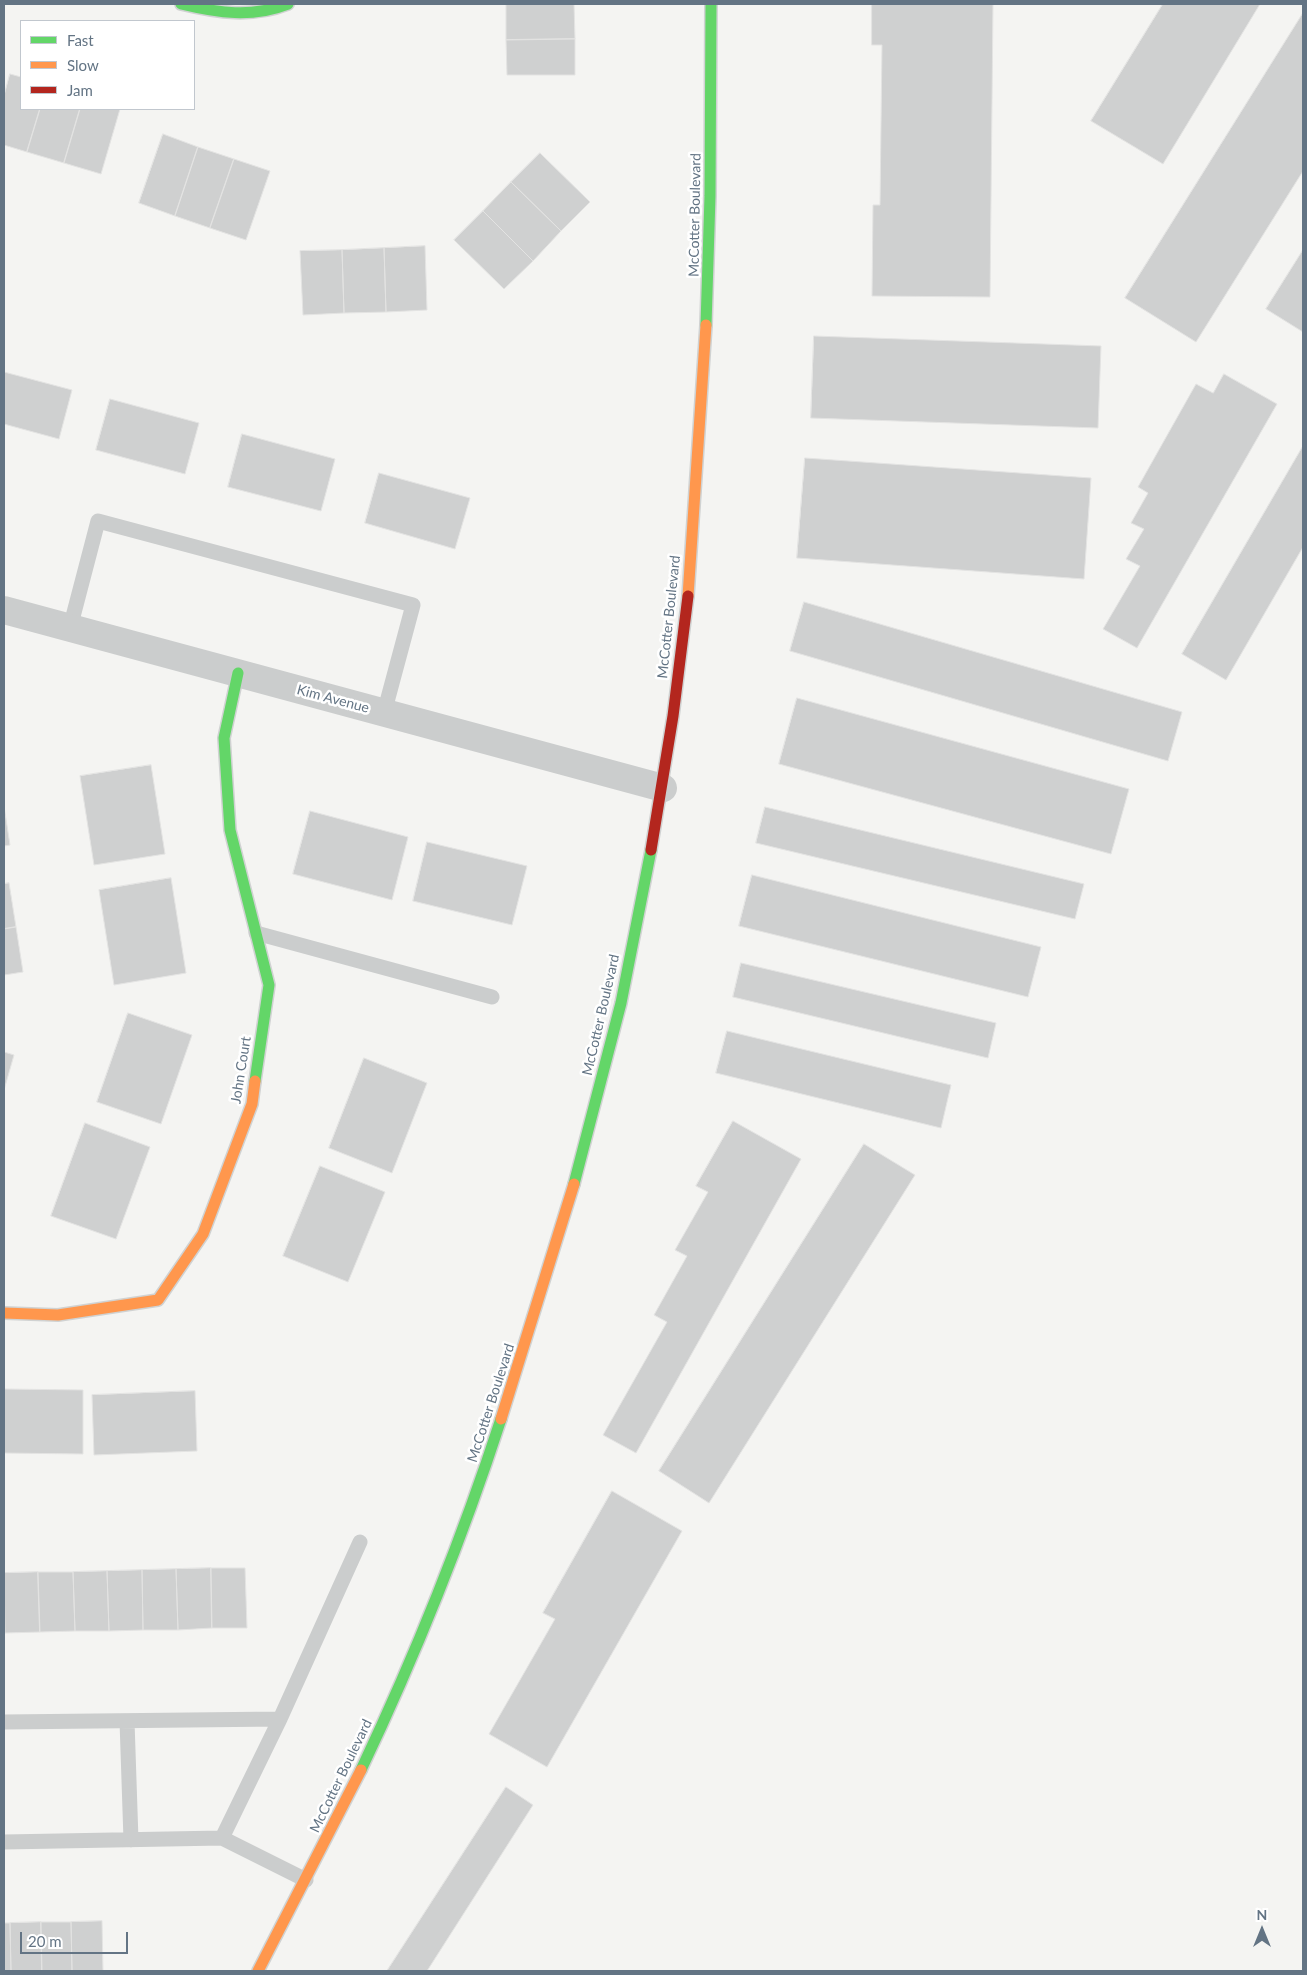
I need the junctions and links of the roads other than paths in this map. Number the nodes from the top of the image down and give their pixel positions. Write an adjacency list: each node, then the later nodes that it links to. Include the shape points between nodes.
1 (181, 4): 2 (street, via 232,14 273,11)
2 (288, 4)
3 (711, 4): 8 (street, McCotter Boulevard, via 712,123 703,418 686,615)
4 (4, 610): 5 (street, Kim Avenue)
5 (70, 628): 6 (street, Kim Avenue); 7 (lane, via 98,521 413,605)
6 (238, 673): 7 (street, Kim Avenue); 9 (street, John Court, via 224,738 230,830)
7 (384, 713): 8 (street, Kim Avenue)
8 (662, 788): 19 (street, McCotter Boulevard, via 621,1000 596,1106 546,1282 486,1469 452,1561 376,1741)
9 (256, 933): 10 (lane); 11 (street, John Court, via 269,985 252,1104 203,1234 158,1300 58,1315)
10 (492, 997)
11 (4, 1314)
12 (360, 1542): 13 (lane)
13 (280, 1719): 14 (lane); 16 (lane)
14 (127, 1721): 15 (lane); 17 (lane)
15 (4, 1722)
16 (222, 1838): 17 (lane); 19 (lane)
17 (132, 1840): 18 (lane)
18 (4, 1842)
19 (306, 1880): 20 (street, McCotter Boulevard)
20 (258, 1971)

